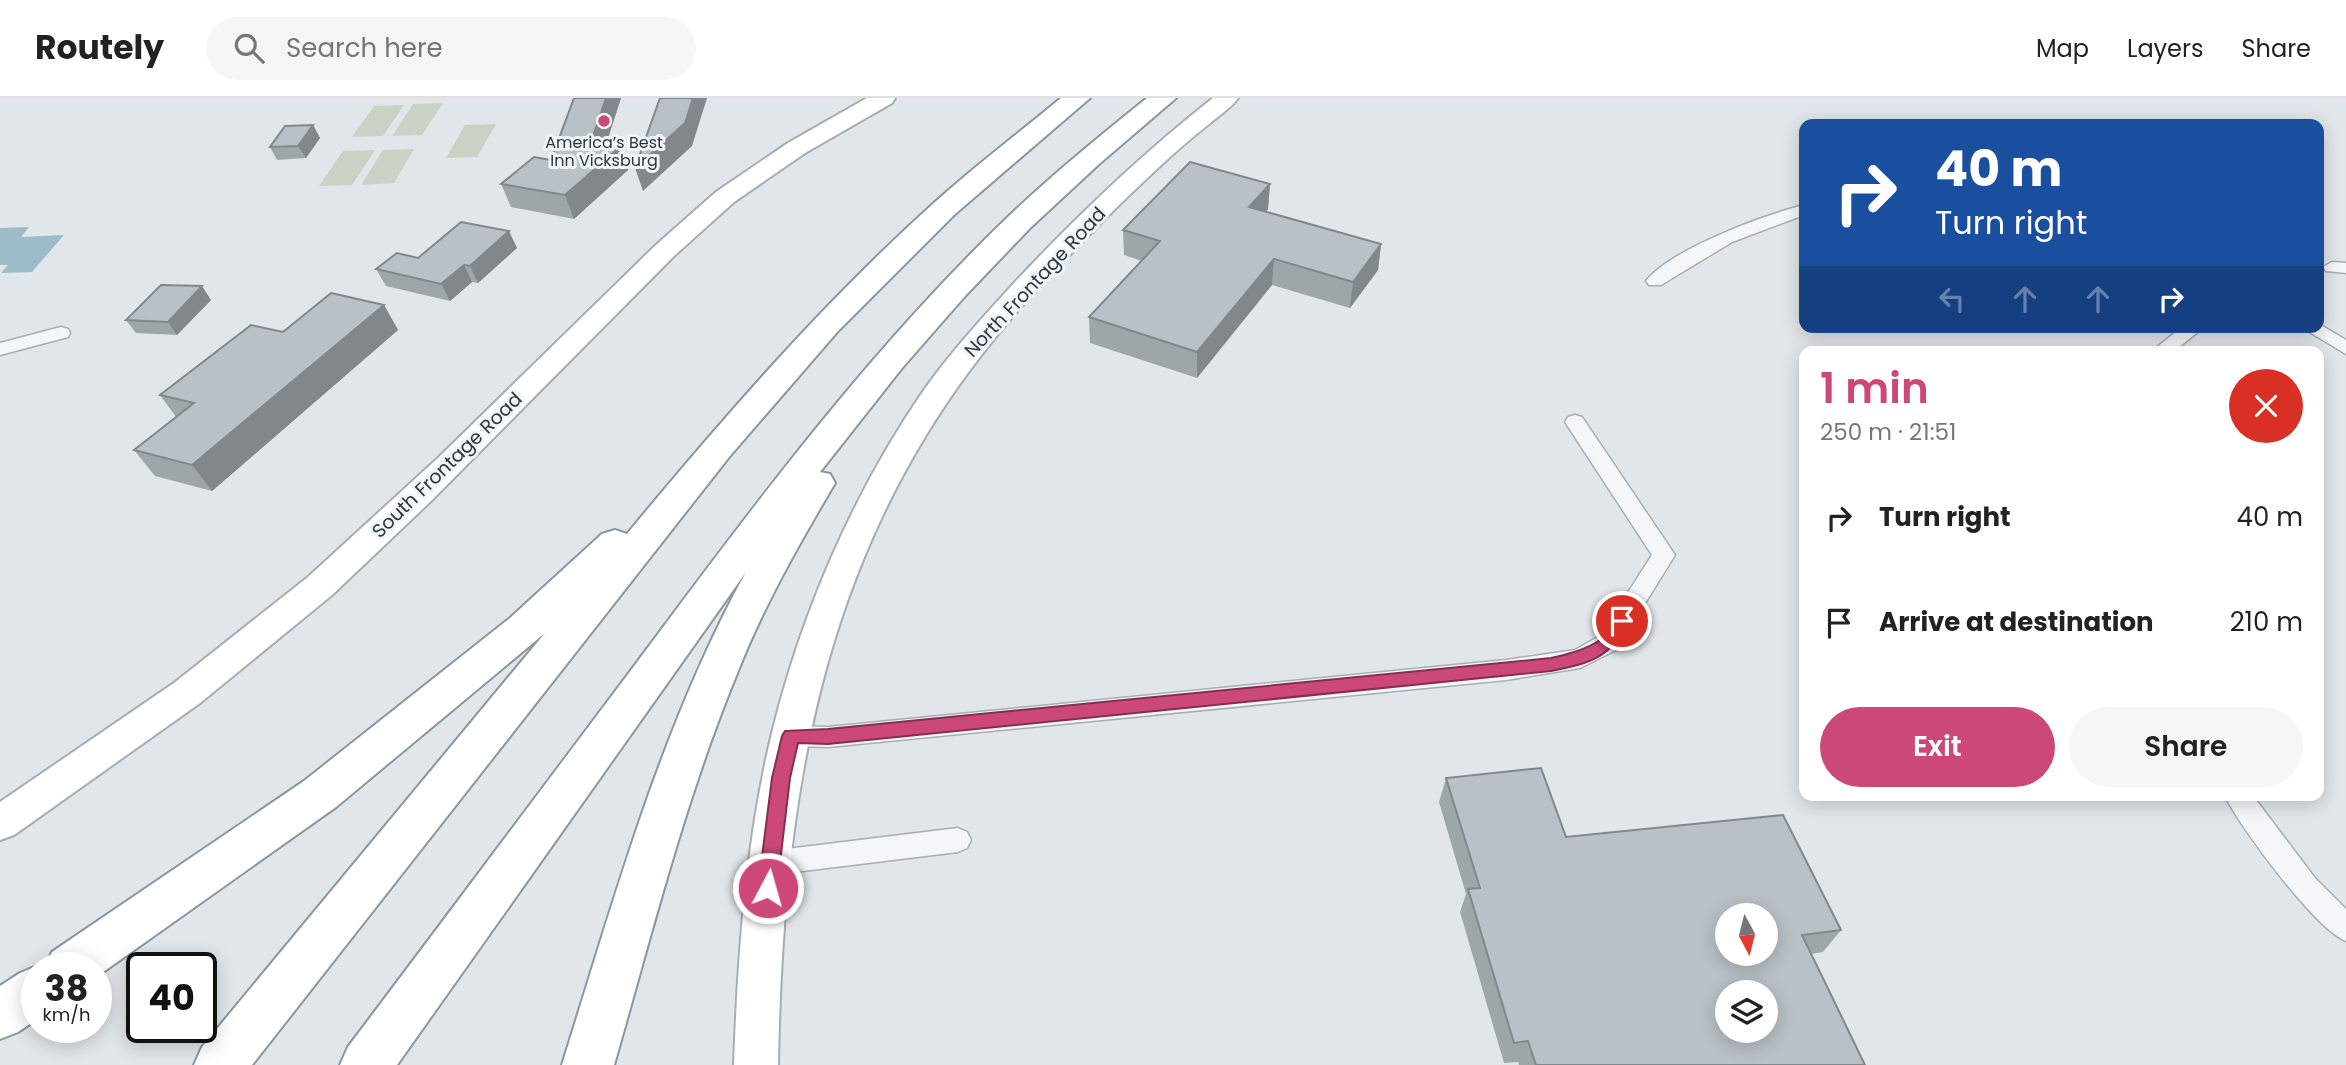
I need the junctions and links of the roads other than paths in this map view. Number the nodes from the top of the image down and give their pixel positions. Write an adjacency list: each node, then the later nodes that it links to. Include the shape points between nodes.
1 (884, 98): 18 (street, South Frontage Road, via 744,183 650,265 362,548 283,618 197,687)
2 (1077, 98): 15 (highway, via 945,208 827,324)
3 (1163, 98): 10 (highway, via 996,245)
4 (1227, 98): 16 (street, North Frontage Road, via 1185,131 1061,248 989,327 934,398 889,472 846,563 808,668)
5 (1799, 212): 6 (street, via 1682,260)
6 (1655, 281)
7 (61, 333): 13 (street)
8 (2187, 333): 11 (street)
9 (2320, 333): 12 (street)
10 (904, 342): 26 (highway, via 715,586); 27 (highway, via 813,488 707,694 675,781)
11 (2168, 346)
12 (2346, 348)
13 (0, 349)
14 (1575, 422): 16 (street, via 1664,555 1608,643 1580,659 1492,672 828,737)
15 (717, 449): 22 (highway, via 524,628 320,794); 25 (highway)
16 (791, 736): 20 (street, North Frontage Road)
17 (2242, 801): 21 (street, via 2305,887)
18 (0, 823)
19 (958, 841): 20 (street)
20 (770, 863): 28 (street, North Frontage Road)
21 (2346, 928)
22 (92, 952)
23 (21, 1001): 24 (highway)
24 (0, 1015)
25 (219, 1065)
26 (366, 1065)
27 (588, 1065)
28 (756, 1065)

